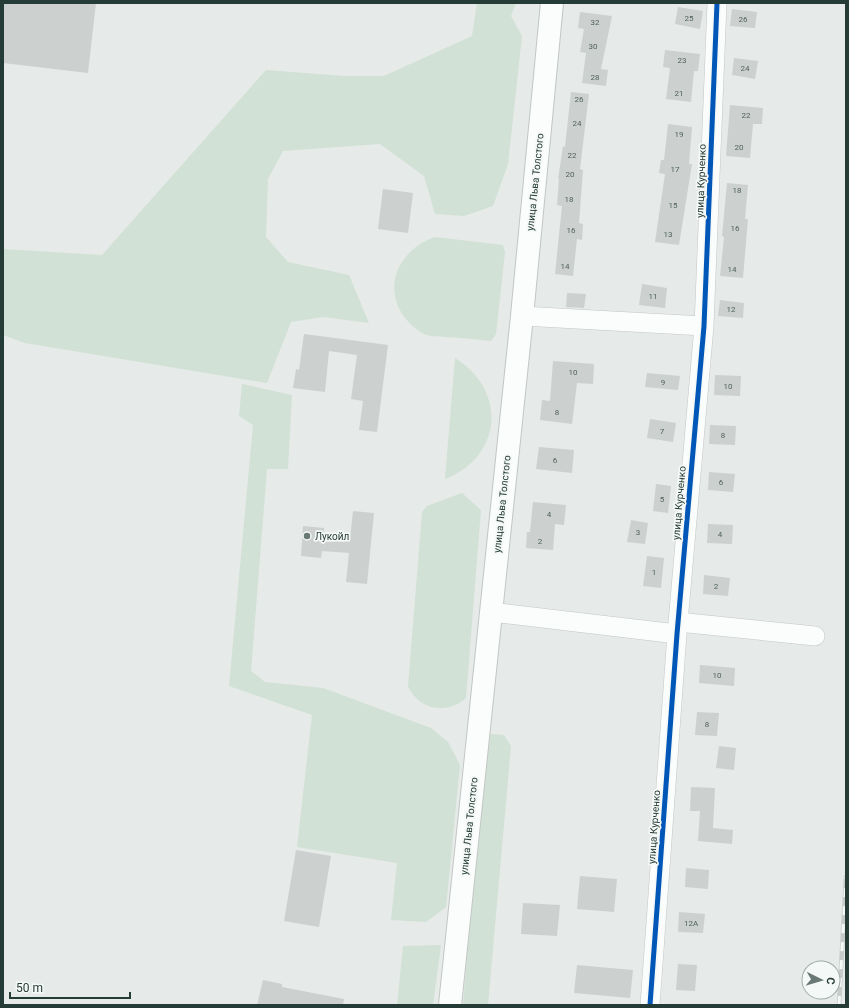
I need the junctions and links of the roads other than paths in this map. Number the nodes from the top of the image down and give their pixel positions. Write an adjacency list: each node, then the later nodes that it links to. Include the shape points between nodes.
1 (552, 3): 3 (main road, улица Льва Толстого)
2 (717, 3): 4 (street, улица Курченко)
3 (522, 316): 4 (street); 5 (main road, улица Льва Толстого)
4 (704, 326): 6 (street, улица Курченко)
5 (491, 612): 6 (street); 8 (main road, улица Льва Толстого)
6 (677, 628): 7 (street); 9 (street, улица Курченко)
7 (816, 636)
8 (450, 1005)
9 (650, 1005)

